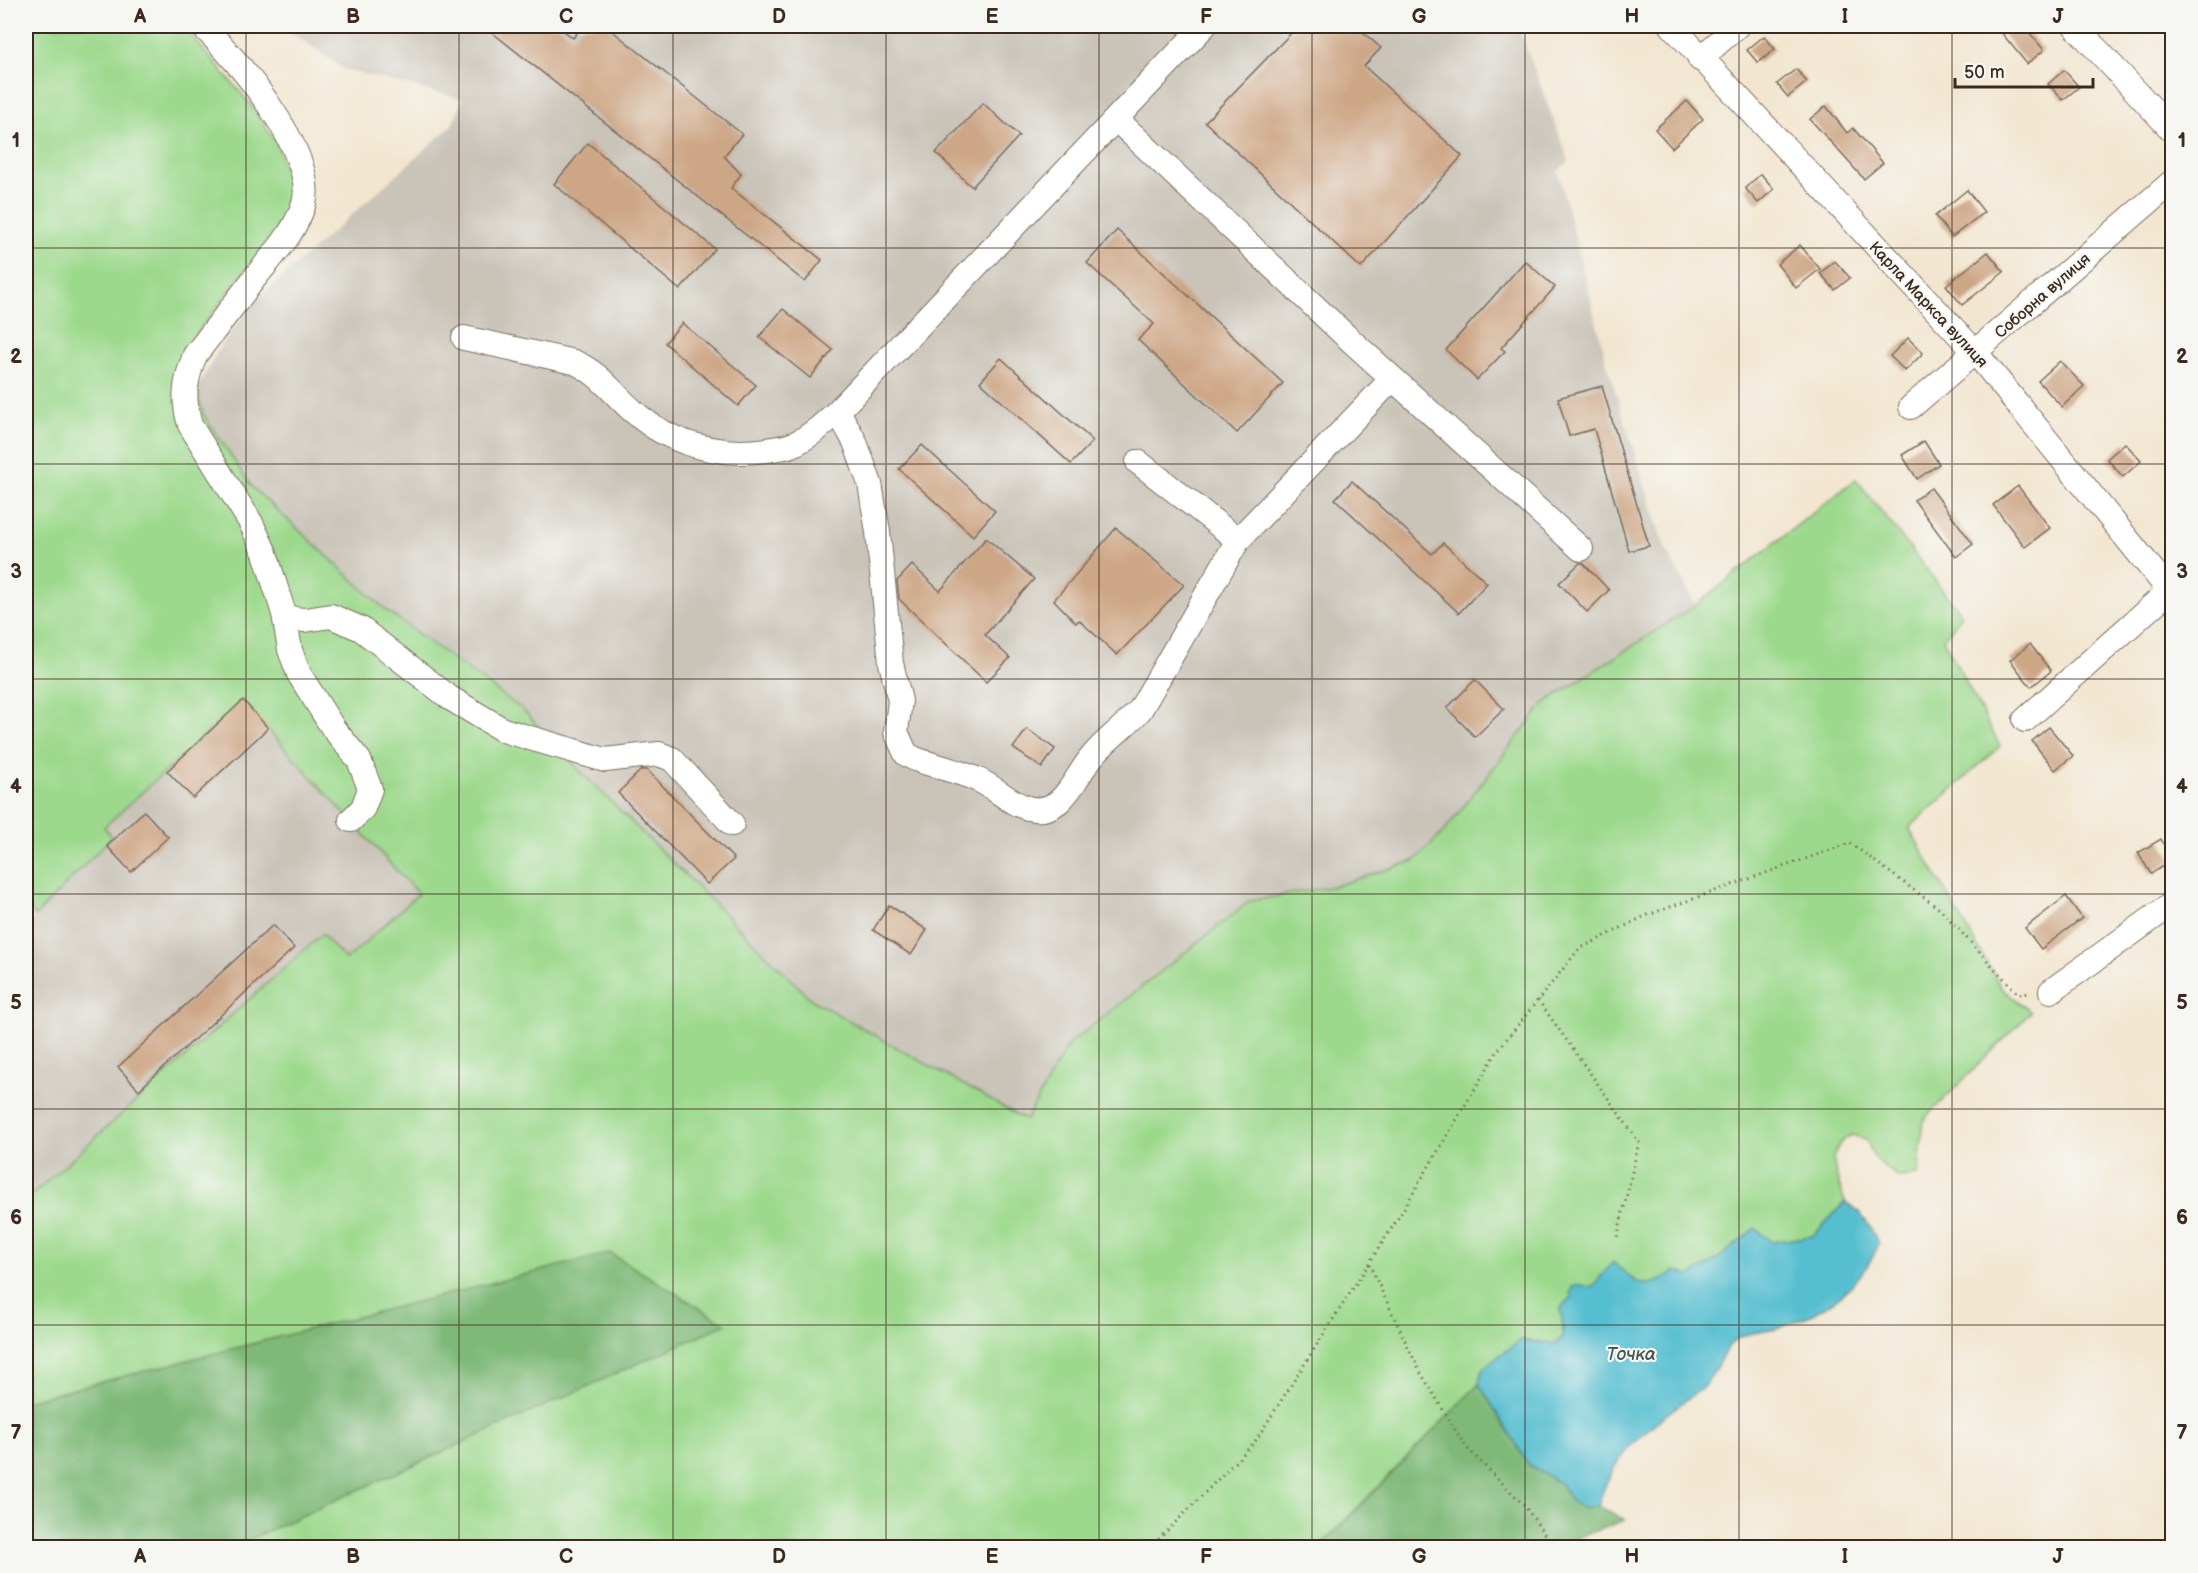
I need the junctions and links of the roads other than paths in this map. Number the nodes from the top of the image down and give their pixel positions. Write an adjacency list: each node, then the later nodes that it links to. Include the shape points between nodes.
1 (202, 26): 19 (street, via 232,56 280,122 305,175 305,201 295,226 195,355 184,396 190,425 251,523 265,553)
2 (1204, 26): 7 (street)
3 (1672, 26): 6 (street, Карла Маркса вулиця)
4 (1737, 26): 6 (street)
5 (2075, 26): 8 (street)
6 (1700, 59): 11 (street, Карла Маркса вулиця)
7 (1116, 119): 12 (street); 14 (street)
8 (2172, 130)
9 (2172, 182): 11 (street, Соборна вулиця)
10 (464, 338): 14 (street, via 588,368 660,432 709,450 756,451 792,446 818,430)
11 (1976, 353): 13 (street, Соборна вулиця); 18 (street, Карла Маркса вулиця)
12 (1392, 379): 16 (street); 17 (street)
13 (1911, 407)
14 (838, 411): 16 (street, via 855,442 870,484 891,663 900,701 896,732 901,745 915,759 977,779 1026,808 1045,807 1068,795 1090,758 1140,710)
15 (1138, 462): 16 (street)
16 (1238, 540)
17 (1581, 549)
18 (2171, 592): 20 (street)
19 (284, 614): 21 (street, via 299,674 333,728 359,760 370,789 363,808); 22 (street, via 305,620 331,616 362,629 450,698 503,730 605,760 659,754 672,759)
20 (2025, 720)
21 (351, 820)
22 (732, 824)
23 (2172, 904): 24 (street)
24 (2051, 991)

